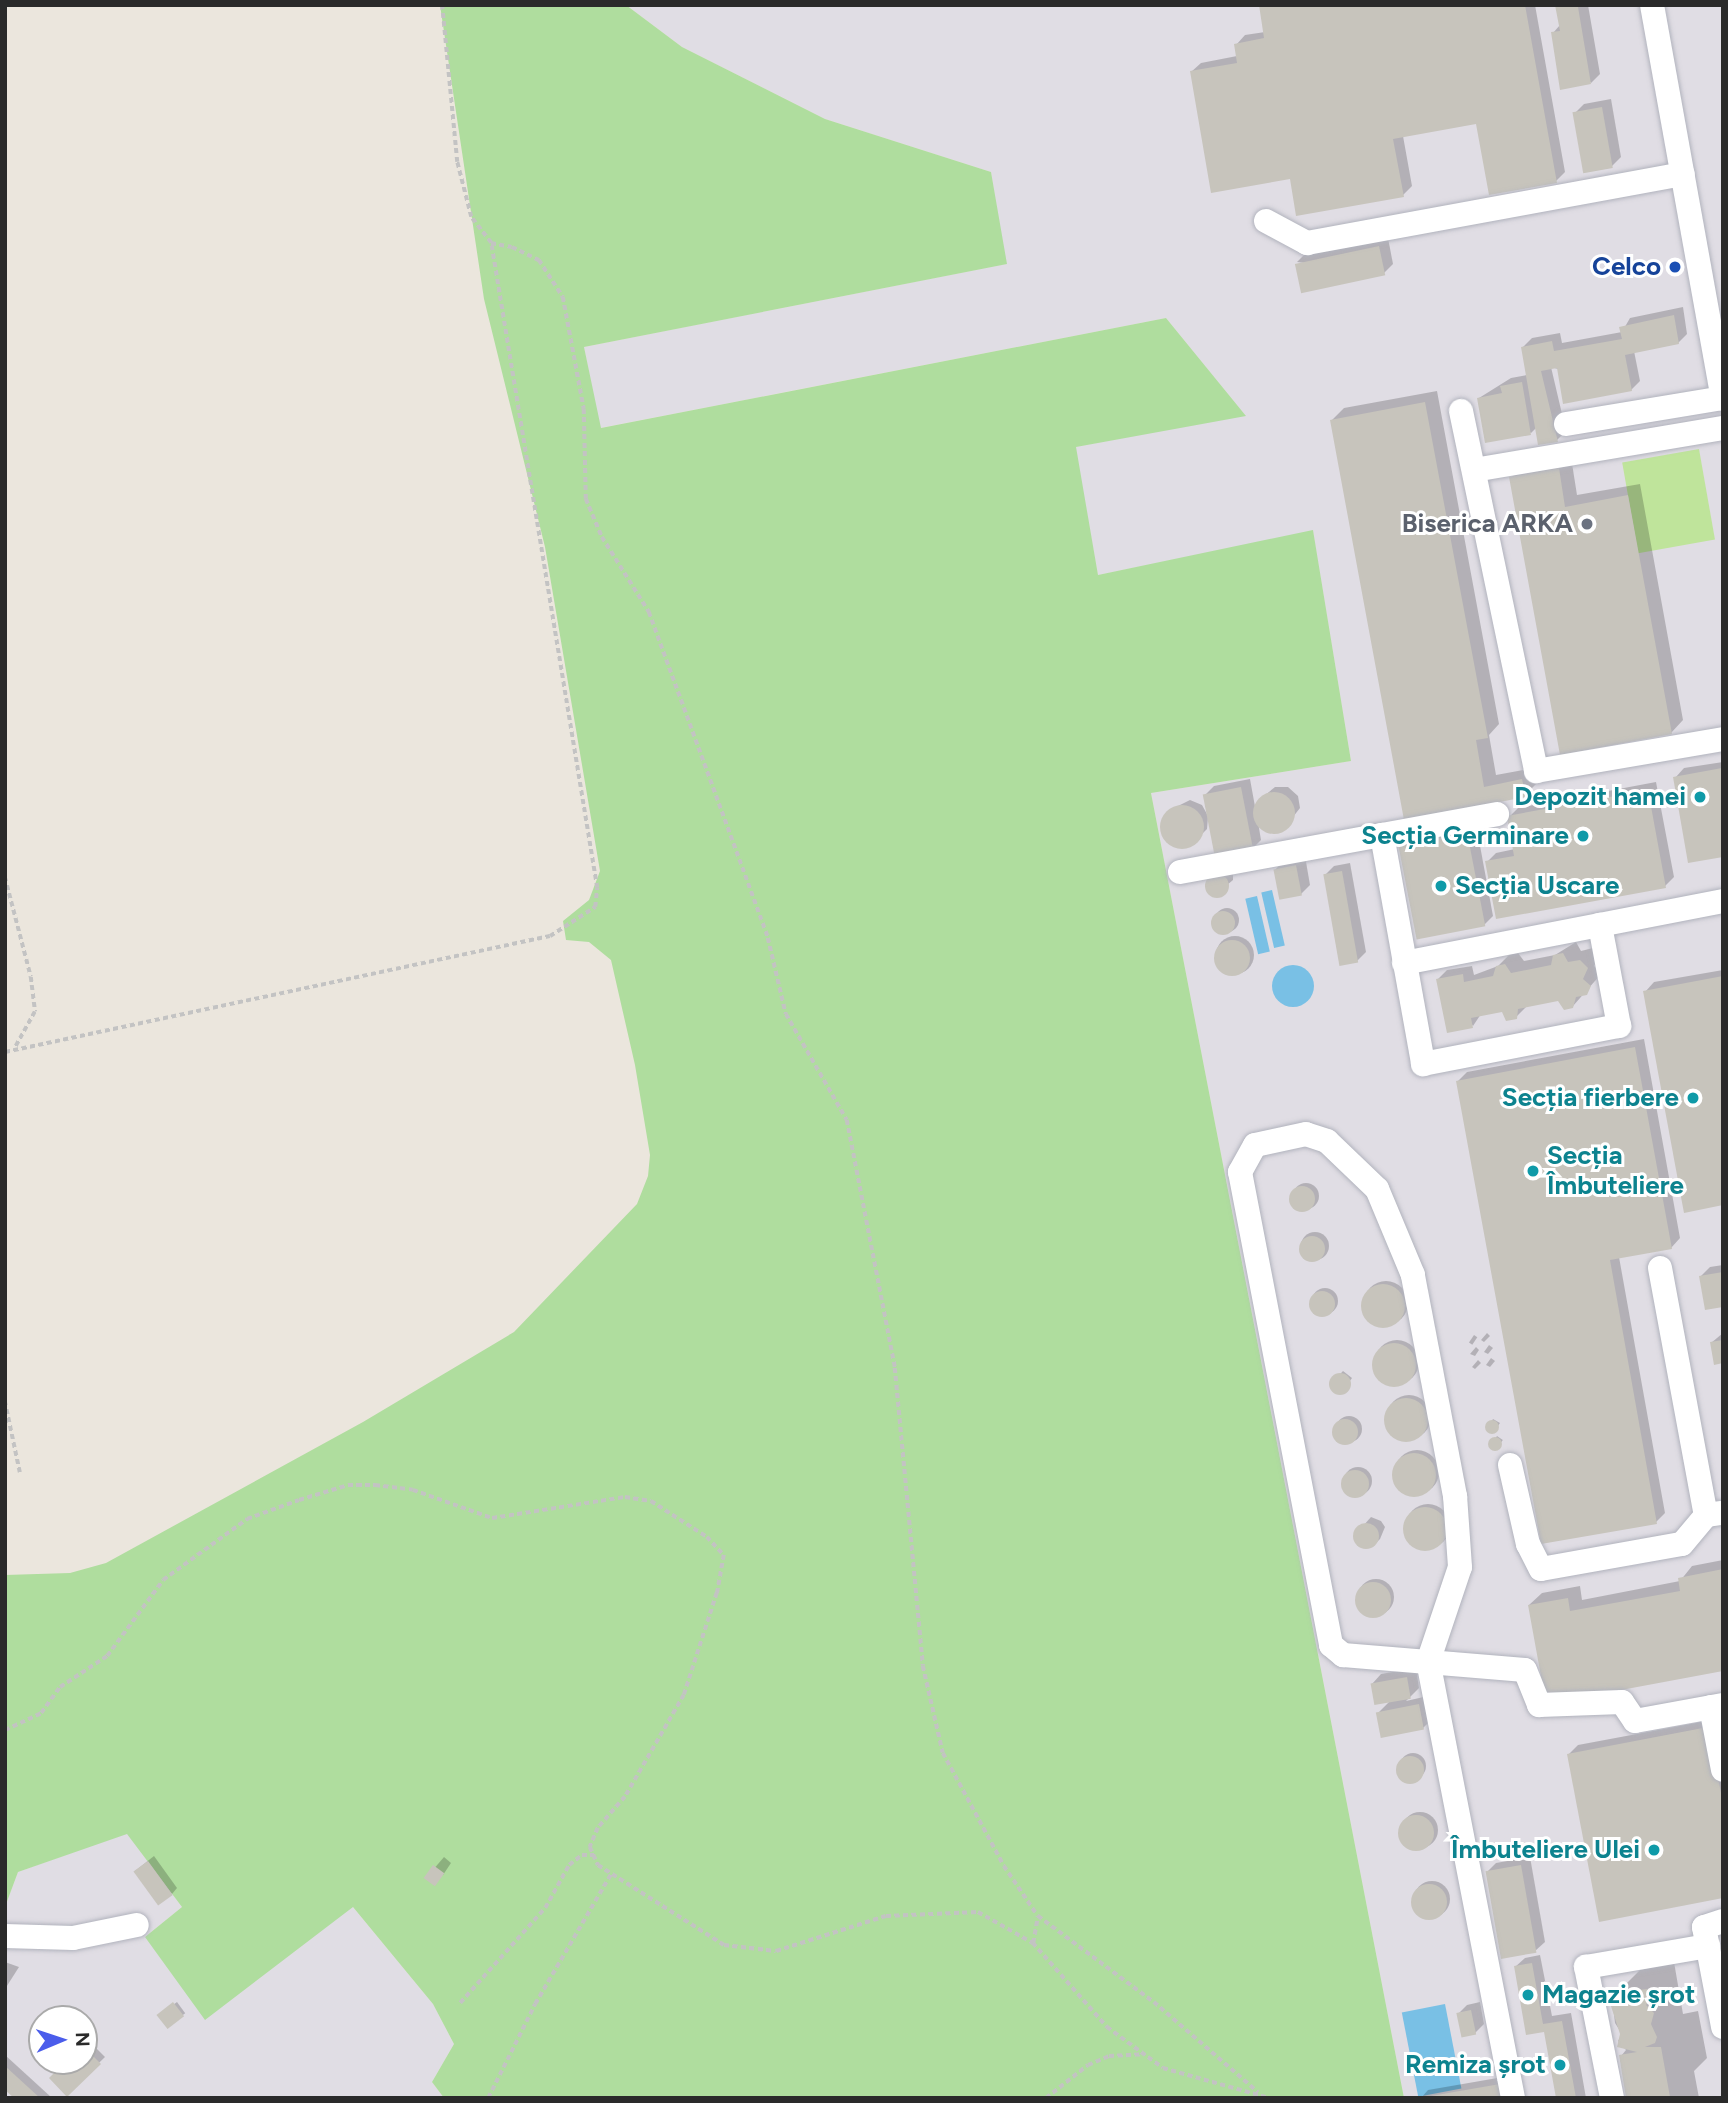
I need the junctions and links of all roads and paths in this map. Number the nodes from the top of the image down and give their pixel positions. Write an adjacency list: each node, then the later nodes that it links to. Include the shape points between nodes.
1 (442, 5): 5 (path, via 457,162 471,217)
2 (1652, 5): 3 (street)
3 (1683, 174): 4 (street, via 1307,243); 6 (street)
4 (1266, 221)
5 (491, 243): 19 (path, via 597,888 595,907 550,936); 32 (path, via 539,260 563,297 584,409 586,499 601,537 649,612 768,938 786,1014 847,1120 895,1368 923,1666 931,1703 943,1753 1004,1866)
6 (1722, 393): 8 (street)
7 (1461, 411): 10 (street)
8 (1566, 424)
9 (1723, 428): 10 (street)
10 (1474, 470): 11 (street, via 1536,771)
11 (1723, 739)
12 (1497, 814): 13 (street)
13 (1382, 835): 14 (street); 18 (street)
14 (1180, 872)
15 (5, 877): 19 (path, via 31,977 35,1012)
16 (1723, 901): 17 (street)
17 (1600, 925): 18 (street); 18 (street, via 1619,1027 1423,1064)
18 (1405, 963)
19 (14, 1050): 20 (path)
20 (5, 1052)
21 (1660, 1268): 25 (street)
22 (5, 1401): 24 (path)
23 (1510, 1465): 25 (street, via 1528,1544 1541,1569 1682,1544)
24 (20, 1472)
25 (1714, 1514)
26 (1428, 1662): 26 (street, via 1343,1655 1331,1645 1240,1172 1255,1145 1306,1134 1327,1141 1377,1189 1413,1275 1455,1496 1460,1567); 27 (street, via 1525,1670 1539,1705 1622,1702 1635,1721); 45 (street)
27 (1717, 1706): 29 (street)
28 (5, 1730): 30 (path, via 41,1713 60,1687 107,1656 163,1580 247,1520 299,1500 348,1485 375,1485 413,1490 492,1518 625,1497 651,1501 706,1537 724,1555 718,1593 684,1695 625,1797 598,1828 590,1847)
29 (1723, 1770)
30 (594, 1856): 31 (path); 38 (path, via 582,1856 569,1865 545,1908)
31 (611, 1874): 36 (path, via 724,1945 776,1951 886,1916 978,1912); 42 (path, via 535,2004)
32 (1038, 1916): 36 (path); 41 (path, via 1154,2002)
33 (1723, 1921): 37 (street, via 1704,1927)
34 (137, 1925): 35 (street, via 73,1938)
35 (5, 1937)
36 (1033, 1943): 40 (path, via 1108,2027)
37 (1708, 1945): 39 (street); 46 (street, via 1586,1967)
38 (460, 2003)
39 (1723, 2026)
40 (1144, 2054): 41 (path, via 1163,2068); 43 (path, via 1109,2056 1088,2065)
41 (1258, 2092): 44 (path)
42 (488, 2098)
43 (1046, 2098)
44 (1269, 2098)
45 (1513, 2098)
46 (1612, 2098)

